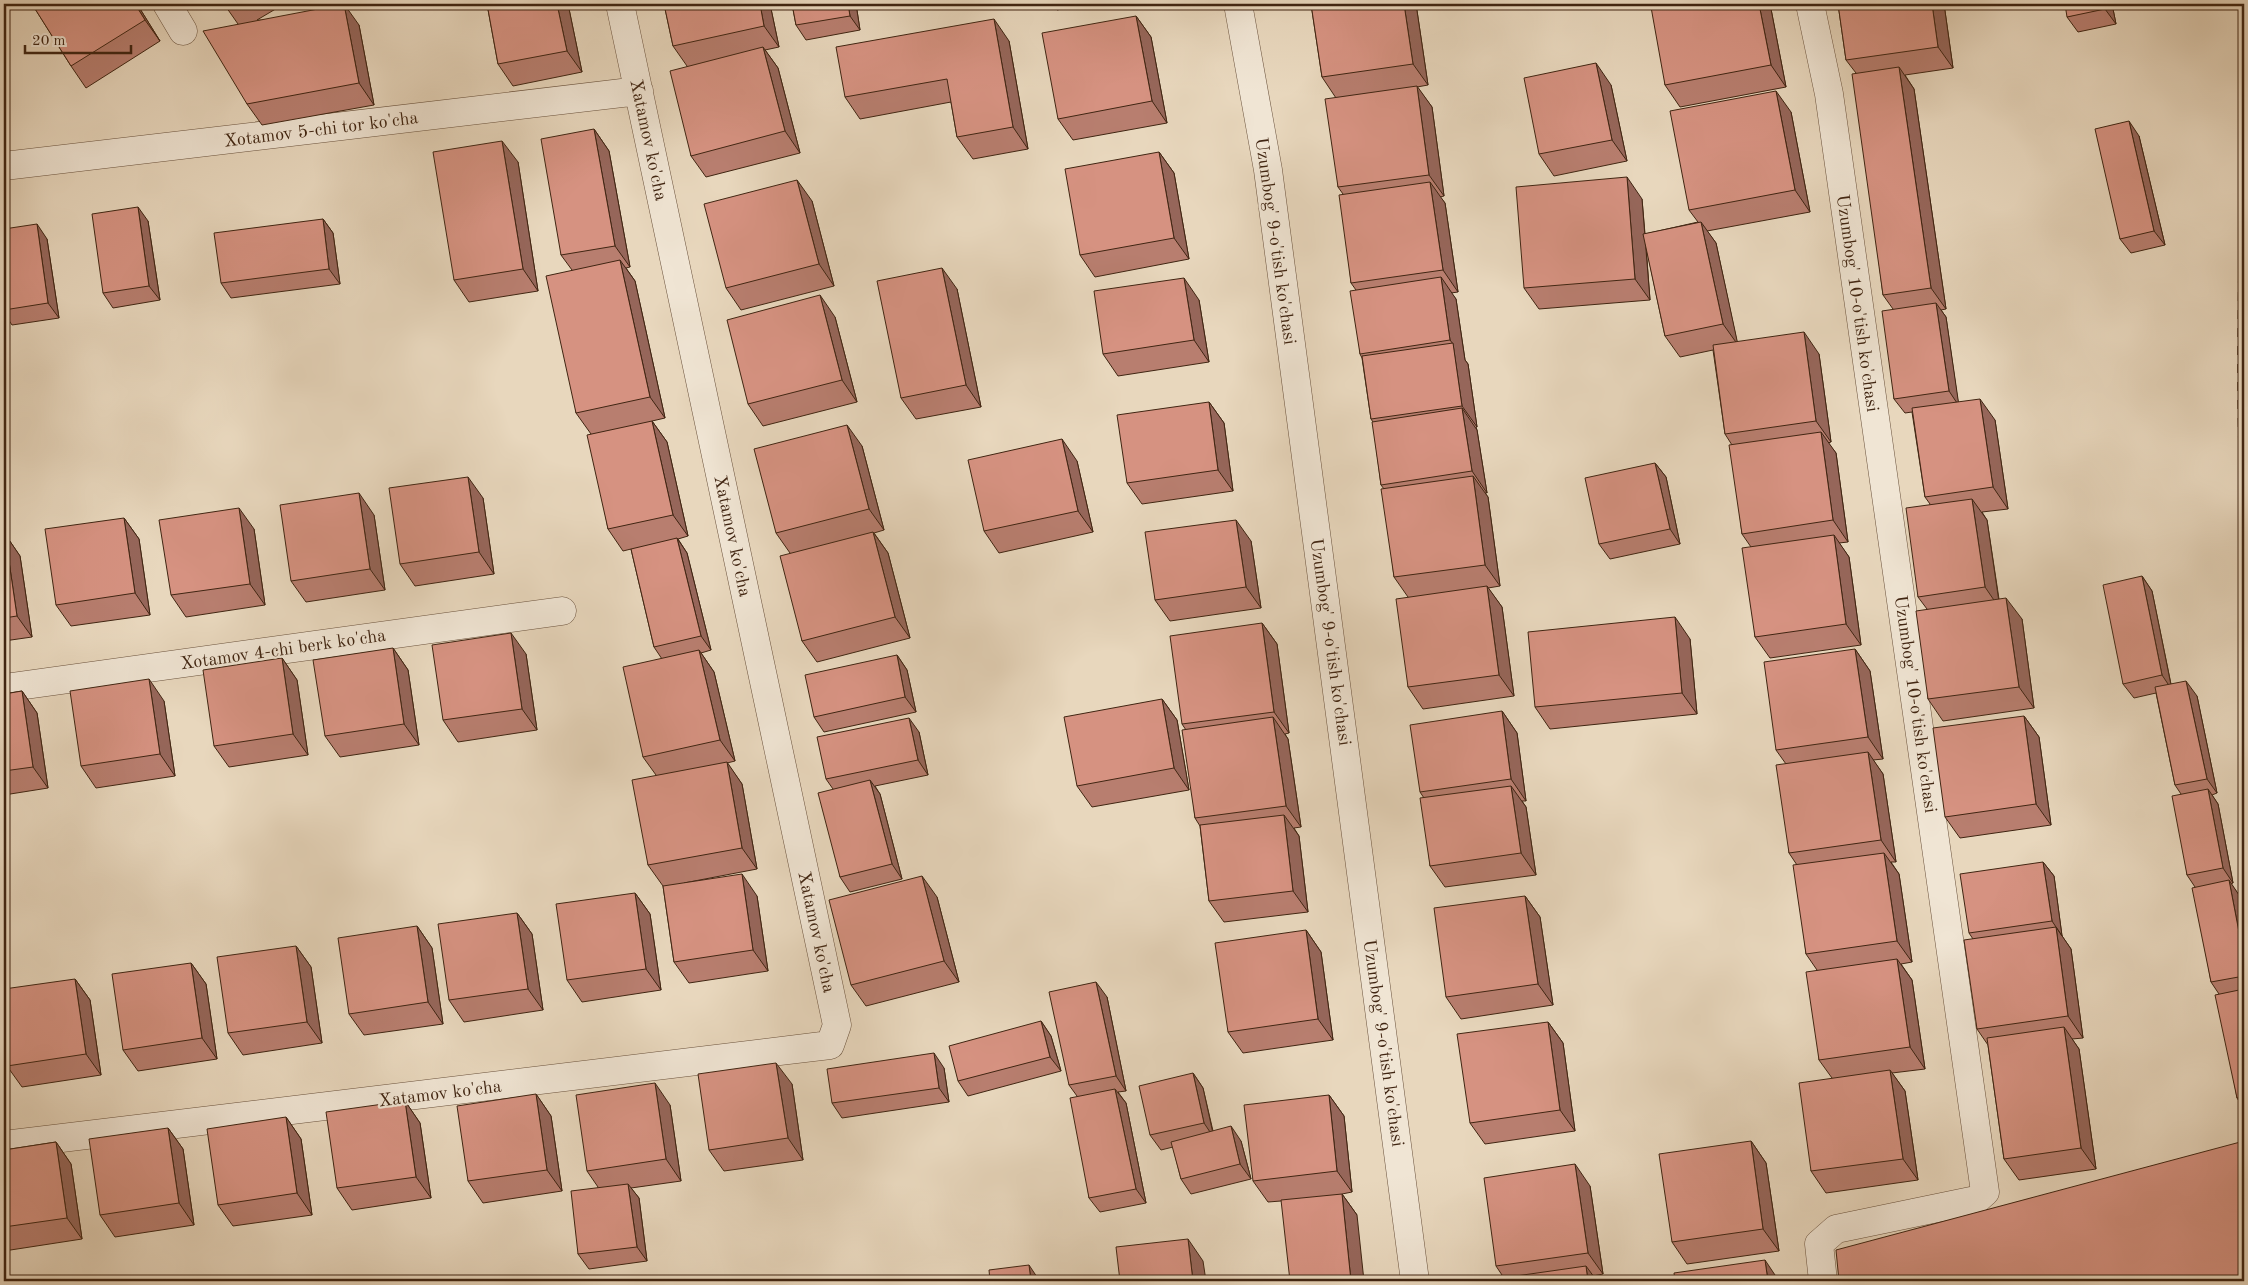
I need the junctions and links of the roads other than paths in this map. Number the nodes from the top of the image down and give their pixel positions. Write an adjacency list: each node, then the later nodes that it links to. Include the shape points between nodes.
1 (167, 4): 5 (street)
2 (620, 4): 6 (street, Xatamov ko'cha)
3 (1238, 4): 11 (street, Uzumbog' 9-o'tish ko'chasi, via 1270,180)
4 (1810, 4): 12 (street, Uzumbog' 10-o'tish ko'chasi, via 1829,94 1985,1192 1976,1200 1836,1229 1819,1244)
5 (183, 31)
6 (638, 91): 7 (street, Xotamov 5-chi tor ko'cha); 10 (street, Xatamov ko'cha, via 837,1025 830,1045)
7 (4, 166)
8 (562, 611): 9 (street, Xotamov 4-chi berk ko'cha)
9 (4, 688)
10 (4, 1145)
11 (1415, 1281)
12 (1823, 1281)

